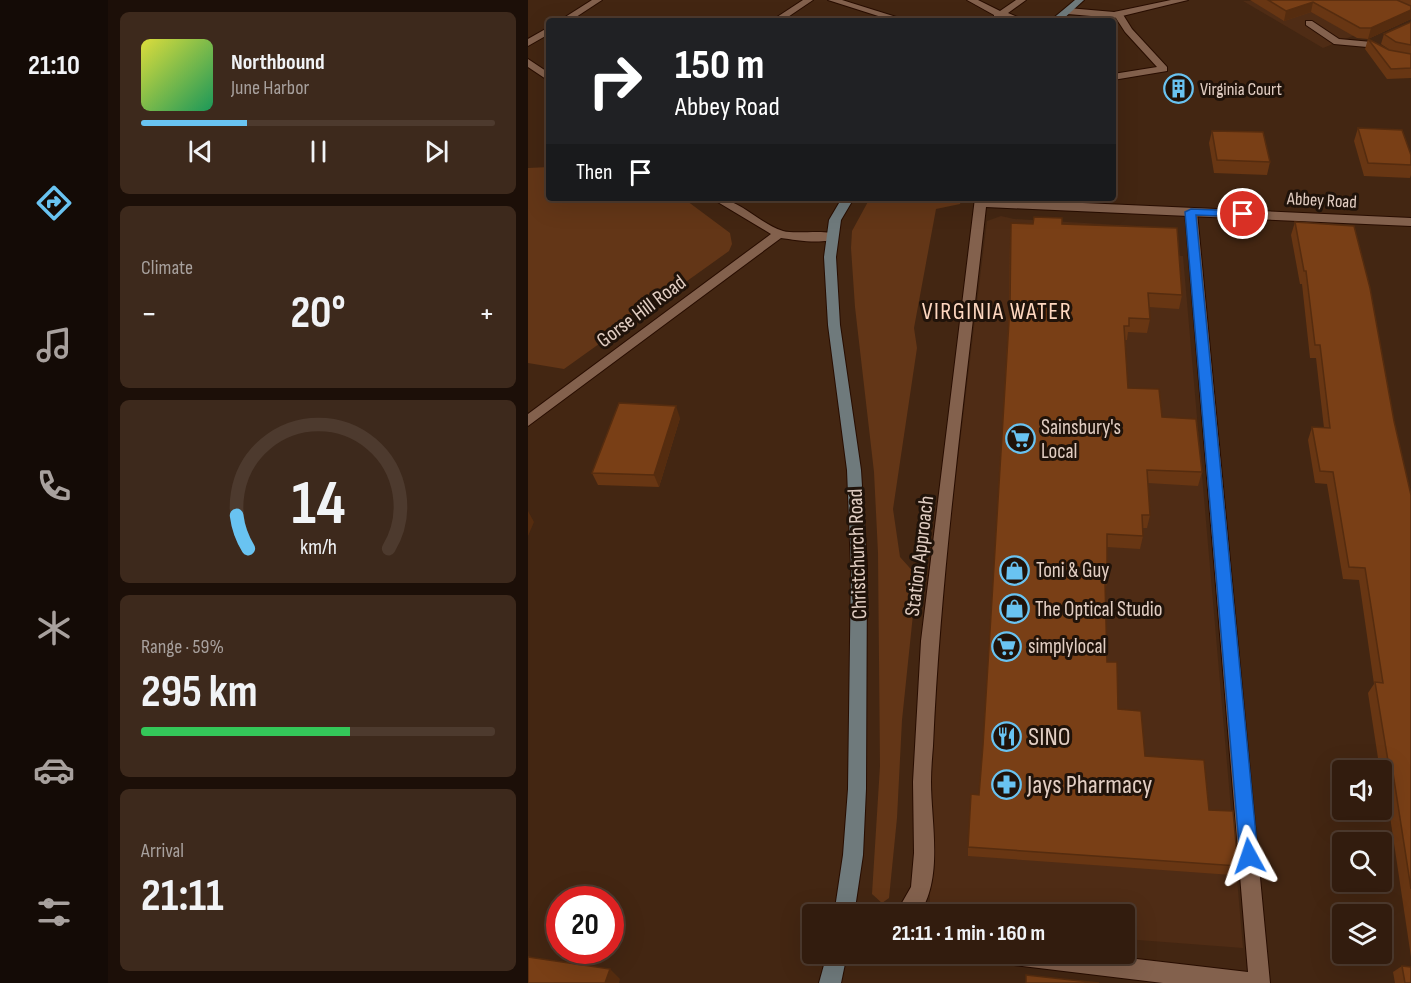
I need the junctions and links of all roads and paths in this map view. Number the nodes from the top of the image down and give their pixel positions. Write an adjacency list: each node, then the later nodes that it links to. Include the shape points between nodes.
1 (598, 0): 11 (street)
2 (809, 0): 12 (street)
3 (832, 0): 13 (street)
4 (971, 0): 9 (street)
5 (1022, 0): 9 (street)
6 (1080, 0): 8 (main road)
7 (1184, 0): 10 (street)
8 (1068, 11): 10 (street); 16 (main road)
9 (1001, 14): 14 (street); 15 (street)
10 (1119, 15): 23 (street, via 1164,69)
11 (569, 18)
12 (781, 18)
13 (894, 18)
14 (996, 18)
15 (1013, 18)
16 (1059, 18)
17 (1309, 23): 20 (street, via 1337,42 1374,42 1389,57)
18 (546, 32): 19 (street)
19 (528, 43)
20 (1411, 61)
21 (528, 62): 22 (street)
22 (546, 76)
23 (1116, 77)
24 (722, 201): 29 (street)
25 (846, 201): 31 (main road, Christchurch Road, via 835,220)
26 (980, 201): 27 (street, Abbey Road); 34 (street, Station Approach, via 929,641 922,782 924,853)
27 (1191, 212): 28 (street, Abbey Road); 39 (street)
28 (1408, 222): 30 (street)
29 (778, 234): 31 (street); 32 (street, Gorse Hill Road)
30 (1411, 235)
31 (832, 236): 33 (main road, Christchurch Road, via 834,325 854,470 859,567 857,789)
32 (528, 421)
33 (846, 904)
34 (914, 904)
35 (835, 964): 37 (main road)
36 (1090, 964): 38 (street)
37 (830, 983)
38 (1251, 983)
39 (1259, 983)

